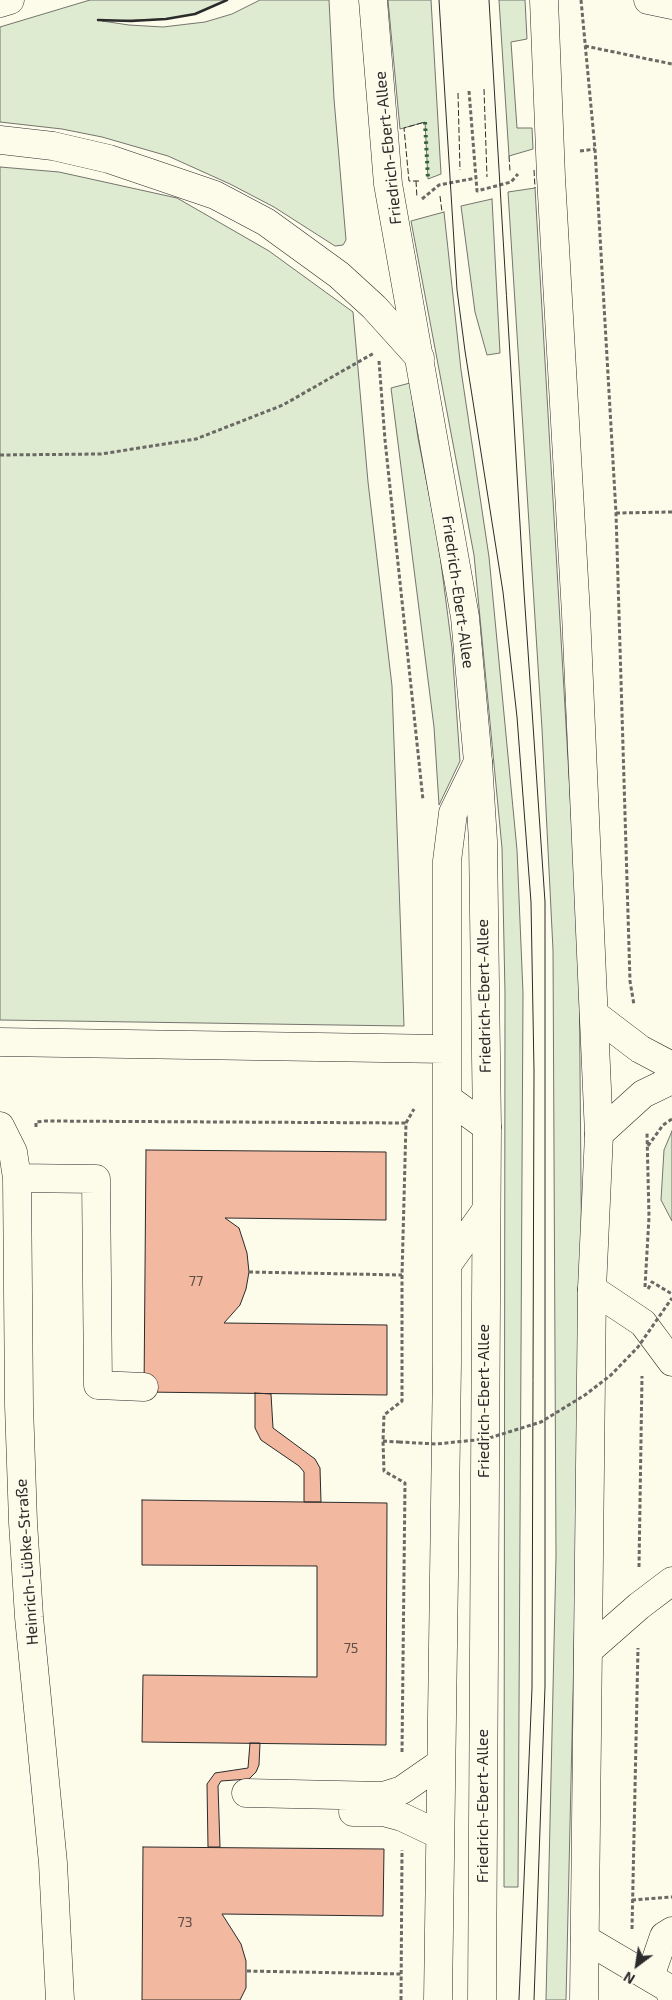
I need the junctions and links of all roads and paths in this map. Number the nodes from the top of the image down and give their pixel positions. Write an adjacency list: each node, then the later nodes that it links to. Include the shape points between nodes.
1 (10, 0): 6 (main road)
2 (373, 0): 15 (main road, Friedrich-Ebert-Allee, via 388,184)
3 (544, 0): 22 (main road)
4 (580, 0): 8 (path)
5 (648, 0): 7 (main road)
6 (0, 3)
7 (672, 5)
8 (585, 46): 9 (path); 12 (path)
9 (672, 64)
10 (469, 91): 13 (path)
11 (0, 140): 14 (main road, via 53,146 109,159 214,195 266,222 306,250)
12 (594, 149)
13 (476, 178)
14 (374, 308): 15 (main road); 17 (path, via 379,350 283,405 196,439 101,454)
15 (420, 358): 20 (main road, Friedrich-Ebert-Allee, via 465,616)
16 (379, 360): 21 (path)
17 (0, 455)
18 (672, 512): 19 (path)
19 (616, 514)
20 (478, 762): 24 (main road, via 453,813 447,861); 32 (main road, Friedrich-Ebert-Allee, via 483,841)
21 (423, 789)
22 (594, 1014): 25 (main road, via 640,1048); 33 (main road)
23 (0, 1042): 24 (main road)
24 (445, 1049): 27 (main road)
25 (672, 1066)
26 (672, 1080): 33 (main road, via 643,1094)
27 (447, 1098): 32 (main road); 37 (main road)
28 (418, 1101): 30 (path)
29 (672, 1120): 34 (path, via 663,1124)
30 (406, 1123): 35 (path, via 45,1121 36,1122 36,1151); 39 (path)
31 (0, 1126): 35 (main road, Heinrich-Lübke-Straße)
32 (487, 1127): 36 (main road, Friedrich-Ebert-Allee)
33 (599, 1134): 40 (main road)
34 (648, 1147)
35 (15, 1165): 44 (main road, via 96,1179 98,1385); 60 (main road, Heinrich-Lübke-Straße, via 23,1522 53,1863)
36 (485, 1212): 37 (main road); 63 (main road, Friedrich-Ebert-Allee)
37 (447, 1265): 48 (main road)
38 (249, 1272): 39 (path)
39 (402, 1275): 45 (path, via 402,1401 384,1415)
40 (592, 1289): 43 (main road, via 643,1323); 47 (main road)
41 (652, 1295): 42 (path, via 646,1291 652,1282)
42 (672, 1296): 45 (path, bridge, via 638,1347 611,1375 541,1422 486,1439 436,1444)
43 (672, 1362)
44 (144, 1387)
45 (383, 1441): 49 (path, via 384,1471 405,1483)
46 (672, 1581): 47 (main road)
47 (590, 1649): 55 (main road)
48 (441, 1763): 49 (main road); 51 (main road)
49 (402, 1790): 50 (main road, via 383,1796 246,1802 383,1812)
50 (402, 1817): 51 (main road); 57 (path)
51 (440, 1835): 62 (main road)
52 (672, 1897): 53 (path)
53 (632, 1900)
54 (672, 1931): 58 (main road, via 664,1936)
55 (585, 1939): 58 (main road); 64 (main road)
56 (247, 1971): 57 (path)
57 (401, 1974): 61 (path)
58 (650, 1977): 59 (main road, via 668,1988)
59 (672, 1997)
60 (60, 2000)
61 (401, 2000)
62 (438, 2000)
63 (482, 2000)
64 (584, 2000)

